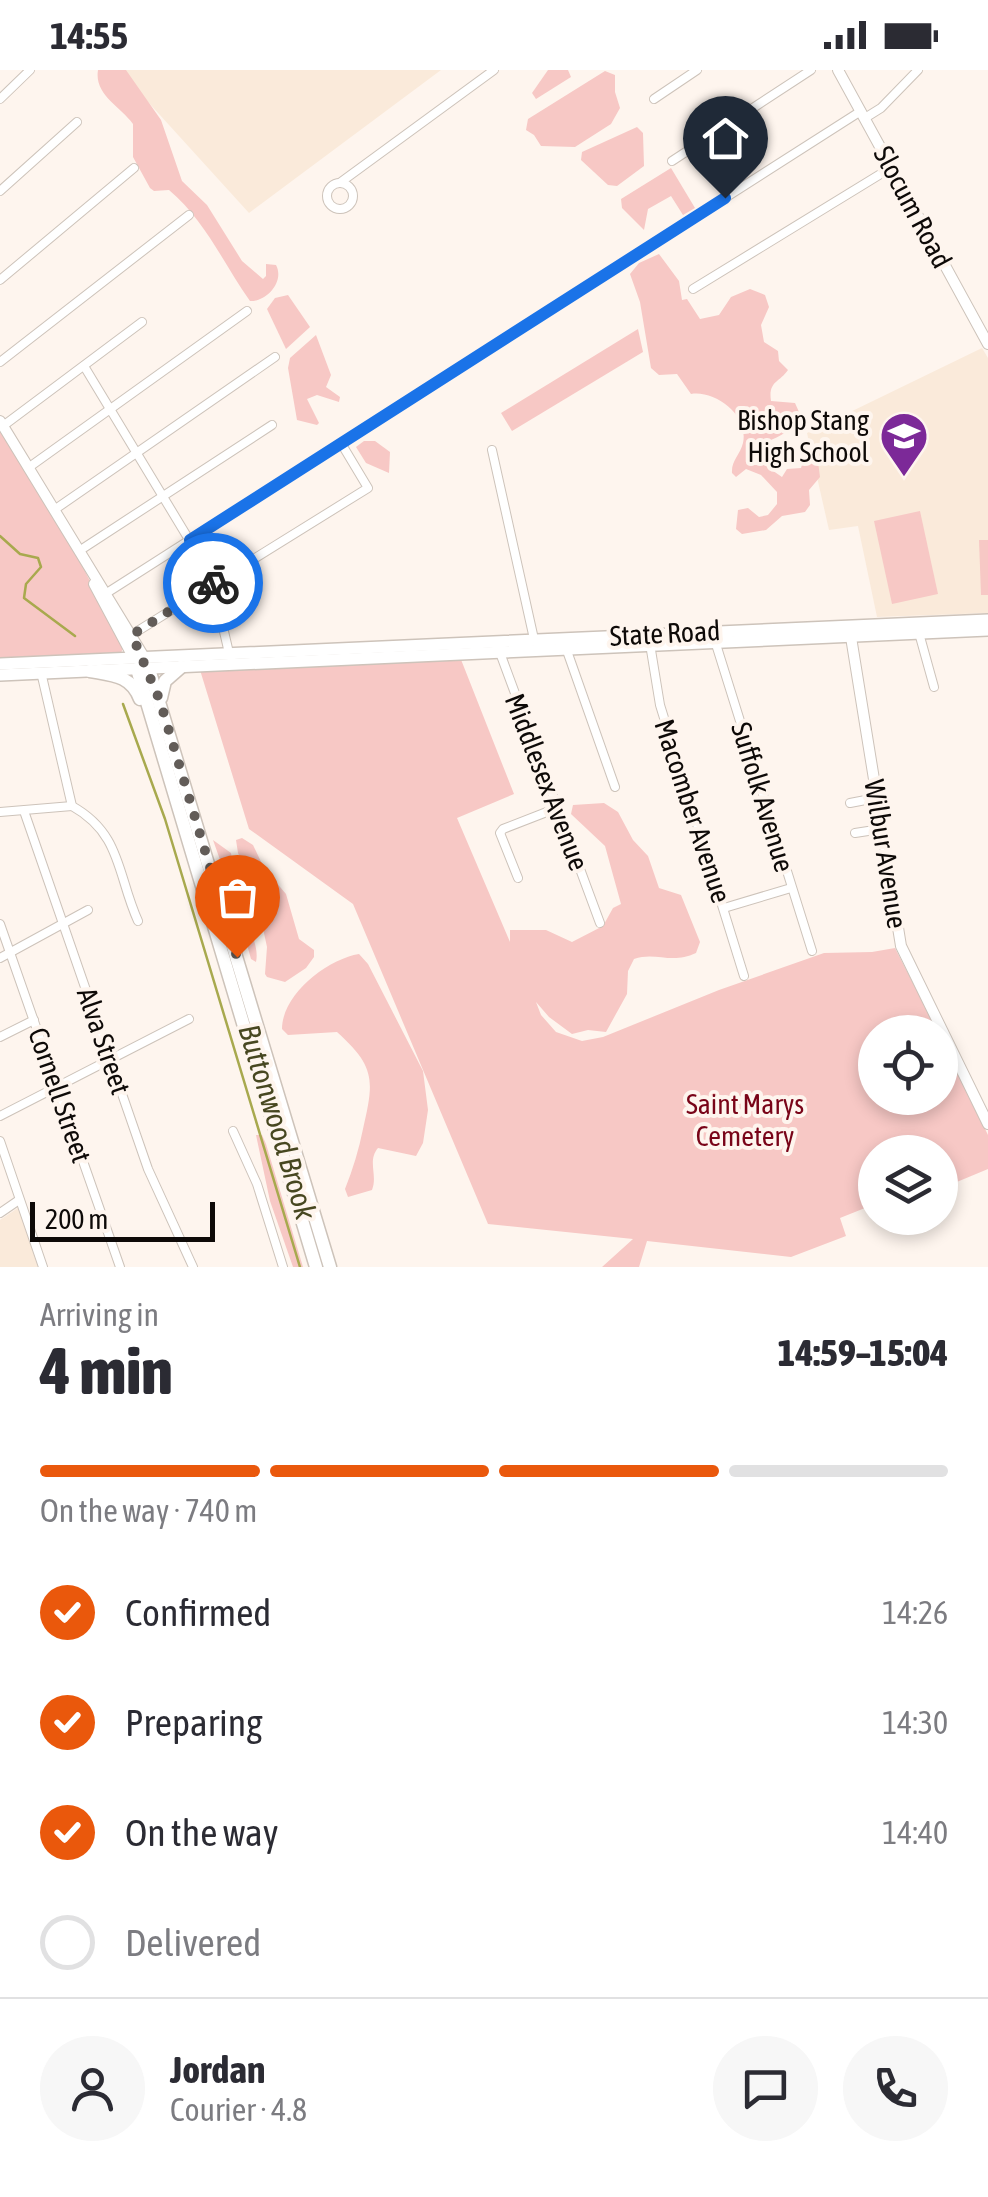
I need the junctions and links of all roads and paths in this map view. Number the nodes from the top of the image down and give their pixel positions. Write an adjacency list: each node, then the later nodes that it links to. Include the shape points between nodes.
1 (30, 70): 7 (street)
2 (494, 70): 14 (street)
3 (698, 70): 8 (street)
4 (811, 70): 11 (street)
5 (838, 70): 9 (main road, Slocum Road)
6 (918, 70): 9 (street, via 888,102)
7 (0, 99)
8 (654, 99)
9 (863, 114): 12 (main road, Slocum Road); 28 (street)
10 (77, 122): 15 (street)
11 (672, 161)
12 (892, 167): 18 (street); 21 (main road, Slocum Road)
13 (134, 168): 17 (street)
14 (341, 182)
15 (0, 191)
16 (189, 216): 23 (street)
17 (0, 280)
18 (693, 289)
19 (247, 312): 25 (street)
20 (142, 322): 24 (street)
21 (988, 344)
22 (275, 358): 30 (street)
23 (0, 362)
24 (84, 366): 25 (street); 26 (street)
25 (110, 409): 30 (street); 31 (street)
26 (2, 424): 31 (main road)
27 (272, 425): 32 (street)
28 (340, 443): 34 (street); 36 (street, via 368,488)
29 (492, 450): 43 (street)
30 (136, 453): 32 (street); 33 (street)
31 (28, 468): 33 (main road)
32 (163, 497): 34 (street); 35 (street)
33 (54, 510): 35 (main road)
34 (190, 540): 36 (street); 37 (street)
35 (82, 556): 37 (main road)
36 (213, 584): 42 (street); 48 (street)
37 (103, 595): 42 (main road)
38 (988, 620): 39 (main road, State Road)
39 (850, 630): 41 (main road, State Road); 44 (main road, State Road); 45 (main road, State Road); 60 (main road, Wilbur Avenue)
40 (988, 630): 41 (main road, State Road)
41 (919, 633): 56 (street)
42 (128, 637): 50 (main road)
43 (534, 639): 44 (main road, State Road); 46 (main road, State Road)
44 (649, 639): 45 (main road, State Road); 47 (main road, State Road); 70 (street, Macomber Avenue, via 662,711)
45 (715, 642): 69 (street, Suffolk Avenue)
46 (498, 646): 47 (main road, State Road); 49 (main road, State Road); 63 (street, Middlesex Avenue)
47 (566, 648): 59 (street)
48 (229, 653): 49 (main road); 50 (main road)
49 (342, 653): 52 (main road)
50 (141, 663): 52 (main road); 53 (main road); 54 (main road); 57 (highway); 58 (highway)
51 (0, 664): 53 (main road)
52 (181, 667): 57 (highway, via 166,681)
53 (41, 668): 54 (main road); 55 (main road); 62 (street)
54 (90, 671): 58 (highway, via 136,688)
55 (0, 676)
56 (934, 687)
57 (160, 701): 96 (highway)
58 (166, 766): 95 (highway)
59 (615, 787)
60 (876, 798): 61 (street); 66 (main road, Wilbur Avenue)
61 (850, 802)
62 (72, 806): 64 (street); 72 (street, via 108,838)
63 (557, 808): 68 (street, via 503,829 500,839); 74 (street, Middlesex Avenue)
64 (24, 811): 65 (street); 73 (street, Alva Street)
65 (0, 812)
66 (881, 829): 67 (street); 86 (main road, Wilbur Avenue, via 902,950)
67 (855, 833)
68 (518, 878)
69 (791, 888): 70 (street); 76 (street, Suffolk Avenue)
70 (724, 908): 79 (street, Macomber Avenue)
71 (88, 910): 73 (street)
72 (138, 922)
73 (64, 923): 77 (street); 83 (street, Alva Street)
74 (600, 923)
75 (0, 924): 77 (street, Cornell Street)
76 (812, 951)
77 (10, 952): 78 (street); 81 (street, Cornell Street)
78 (0, 958)
79 (744, 976)
80 (189, 1019): 83 (street)
81 (34, 1020): 82 (street); 84 (street, Cornell Street)
82 (0, 1037)
83 (110, 1058): 84 (street); 93 (street, Alva Street, via 148,1170)
84 (57, 1086): 85 (street); 92 (street, Cornell Street)
85 (0, 1116)
86 (988, 1124)
87 (233, 1131): 94 (street, via 258,1184)
88 (0, 1141): 89 (street)
89 (19, 1200): 90 (street); 91 (street)
90 (0, 1213)
91 (43, 1267)
92 (120, 1267)
93 (193, 1267)
94 (283, 1267)
95 (316, 1267)
96 (330, 1267)

